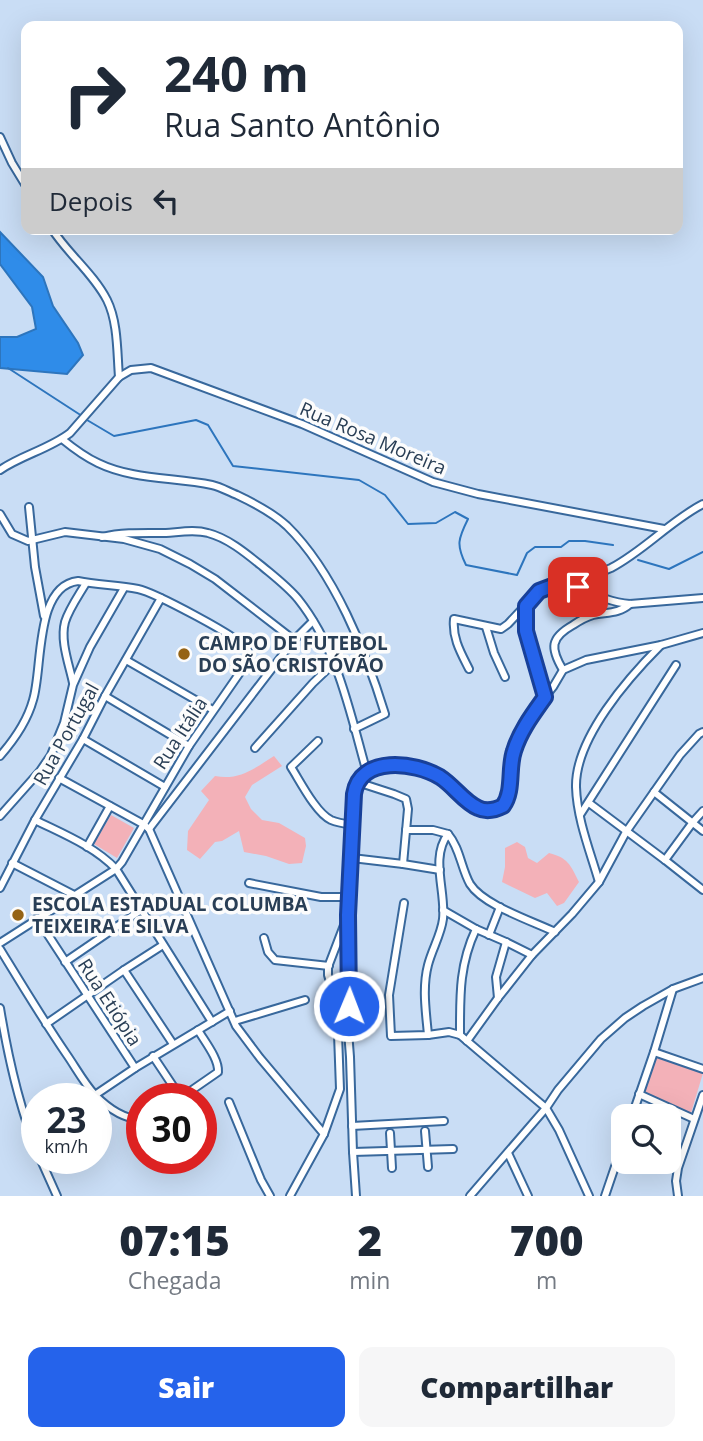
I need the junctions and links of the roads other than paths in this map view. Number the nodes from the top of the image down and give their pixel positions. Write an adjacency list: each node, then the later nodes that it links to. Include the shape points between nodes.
1 (0, 137): 2 (street)
2 (21, 178)
3 (57, 235): 4 (street, via 107,300)
4 (119, 377): 5 (street); 10 (street, Rua Rosa Moreira, via 142,368 162,370 302,424 433,482 478,495)
5 (62, 439): 6 (street); 36 (street, via 117,470 218,487 285,524 310,552 328,583 378,691 385,714)
6 (0, 470)
7 (703, 503): 10 (street)
8 (29, 507): 12 (street)
9 (0, 514): 12 (street, via 12,534)
10 (664, 529): 13 (street, via 611,568)
11 (102, 537): 12 (street, via 65,531); 21 (street, via 212,534 248,555 288,588); 24 (street, via 144,544 190,564)
12 (32, 541): 20 (street)
13 (563, 582): 18 (street); 19 (street, via 539,591)
14 (86, 583): 15 (street, Rua Itália); 20 (street, Rua Itália, via 65,585 53,598); 32 (street, via 65,625)
15 (124, 587): 16 (street, Rua Itália); 32 (street)
16 (161, 598): 26 (street, Rua Portugal); 35 (street, Rua Itália, via 247,649 248,661)
17 (703, 598): 18 (street)
18 (630, 604): 30 (street, via 622,610 592,615 558,635 554,648)
19 (526, 606): 22 (street, via 504,628); 34 (street, via 526,631)
20 (45, 621): 42 (street, Rua Itália, via 34,699 19,732)
21 (313, 621): 24 (street); 27 (street)
22 (486, 626): 29 (street, via 454,620 457,646); 31 (street)
23 (703, 633): 25 (street)
24 (294, 640): 56 (street)
25 (661, 645): 30 (street, via 586,660); 51 (street, via 590,735 576,786)
26 (126, 660): 33 (street, Rua Portugal); 35 (street)
27 (334, 663): 36 (street); 41 (street)
28 (676, 665): 48 (street)
29 (469, 669)
30 (562, 670): 34 (street)
31 (505, 677)
32 (73, 685): 52 (street, via 51,755)
33 (105, 696): 38 (street, Rua Portugal); 40 (street)
34 (545, 697): 43 (street, via 519,739 508,798 498,809 475,807 439,776 413,767 384,766)
35 (213, 710): 40 (street, Rua Itália)
36 (354, 729): 43 (street)
37 (703, 732): 47 (street)
38 (83, 739): 44 (street, Rua Portugal); 46 (street)
39 (318, 741): 55 (street, via 291,767 326,817)
40 (189, 746): 46 (street, Rua Itália)
41 (255, 748)
42 (0, 756)
43 (367, 773): 45 (street)
44 (59, 778): 49 (street); 53 (street, Rua Portugal)
45 (357, 782): 55 (street); 57 (street, via 406,799)
46 (165, 787): 56 (street, Rua Itália)
47 (654, 792): 54 (street); 59 (street)
48 (589, 803): 51 (street); 59 (street)
49 (110, 806): 56 (street); 61 (street)
50 (703, 811): 54 (street)
51 (580, 815): 69 (street)
52 (0, 816)
53 (35, 820): 61 (street); 64 (street, Rua Portugal)
54 (693, 822): 58 (street); 63 (street)
55 (353, 825): 62 (street)
56 (146, 827): 66 (street, Rua Itália); 101 (street)
57 (406, 830): 60 (street); 65 (street)
58 (703, 831)
59 (626, 832): 63 (street); 69 (street)
60 (448, 834): 67 (street, via 440,849); 76 (street, via 474,889)
61 (87, 847): 66 (street)
62 (352, 858): 65 (street); 74 (street)
63 (666, 860): 72 (street)
64 (12, 863): 68 (street, Rua Portugal); 73 (street)
65 (403, 864): 67 (street)
66 (116, 869): 73 (street); 77 (street)
67 (440, 870): 78 (street)
68 (2, 879): 71 (street, Rua Portugal)
69 (599, 882): 82 (street)
70 (249, 883): 74 (street, via 321,897)
71 (0, 888)
72 (703, 890)
73 (74, 895): 80 (street)
74 (349, 897): 79 (street)
75 (404, 904): 106 (street, via 389,995 391,1036)
76 (500, 907): 82 (street); 83 (street)
77 (141, 910): 88 (street); 92 (street)
78 (443, 910): 81 (street); 106 (street, via 425,976)
79 (348, 915): 85 (street); 89 (street)
80 (37, 918): 87 (street); 92 (street, Rua Etiópia)
81 (476, 929): 83 (street); 107 (street, via 461,972)
82 (555, 932): 91 (street)
83 (489, 935): 86 (street)
84 (264, 938): 93 (street, via 275,960)
85 (337, 942): 89 (street); 93 (street)
86 (506, 942): 91 (street); 98 (street, via 496,977)
87 (0, 943)
88 (163, 945): 94 (street); 103 (street)
89 (349, 945): 126 (street)
90 (0, 949): 104 (street)
91 (532, 956): 98 (street)
92 (65, 962): 97 (street, Rua Etiópia)
93 (329, 966): 129 (street, via 337,1006 340,1089)
94 (124, 970): 97 (street); 109 (street)
95 (703, 978): 96 (street)
96 (673, 989): 110 (street); 123 (street, via 601,1038)
97 (87, 996): 104 (street); 112 (street, Rua Etiópia)
98 (498, 998): 108 (street)
99 (305, 1000): 102 (street)
100 (0, 1008): 122 (street)
101 (230, 1011): 102 (street); 103 (street)
102 (235, 1021): 129 (street)
103 (212, 1022): 105 (street)
104 (46, 1024): 114 (street)
105 (198, 1030): 109 (street); 116 (street, via 219,1070)
106 (428, 1035): 107 (street)
107 (460, 1035): 108 (street)
108 (467, 1041): 123 (street)
109 (173, 1044): 111 (street)
110 (654, 1052): 113 (street); 118 (street)
111 (153, 1056): 112 (street); 115 (street)
112 (135, 1068): 117 (street)
113 (703, 1069)
114 (87, 1083)
115 (170, 1083)
116 (202, 1083)
117 (112, 1084)
118 (639, 1094): 121 (street); 124 (street)
119 (703, 1095): 124 (street)
120 (229, 1102): 140 (street)
121 (636, 1104)
122 (21, 1106)
123 (546, 1108): 134 (street); 145 (street)
124 (694, 1119): 147 (street, via 678,1168)
125 (444, 1121): 126 (street)
126 (352, 1126): 133 (street)
127 (425, 1131): 130 (street)
128 (390, 1133): 132 (street)
129 (324, 1134): 141 (street)
130 (426, 1149): 131 (street); 132 (street); 135 (street)
131 (453, 1149)
132 (391, 1151): 133 (street); 136 (street)
133 (353, 1152): 142 (street)
134 (508, 1153): 143 (street); 144 (street)
135 (428, 1167)
136 (392, 1168)
137 (47, 1174): 139 (street)
138 (613, 1174): 146 (street)
139 (57, 1196)
140 (270, 1196)
141 (290, 1196)
142 (356, 1196)
143 (470, 1196)
144 (528, 1196)
145 (589, 1196)
146 (606, 1196)
147 (678, 1196)

